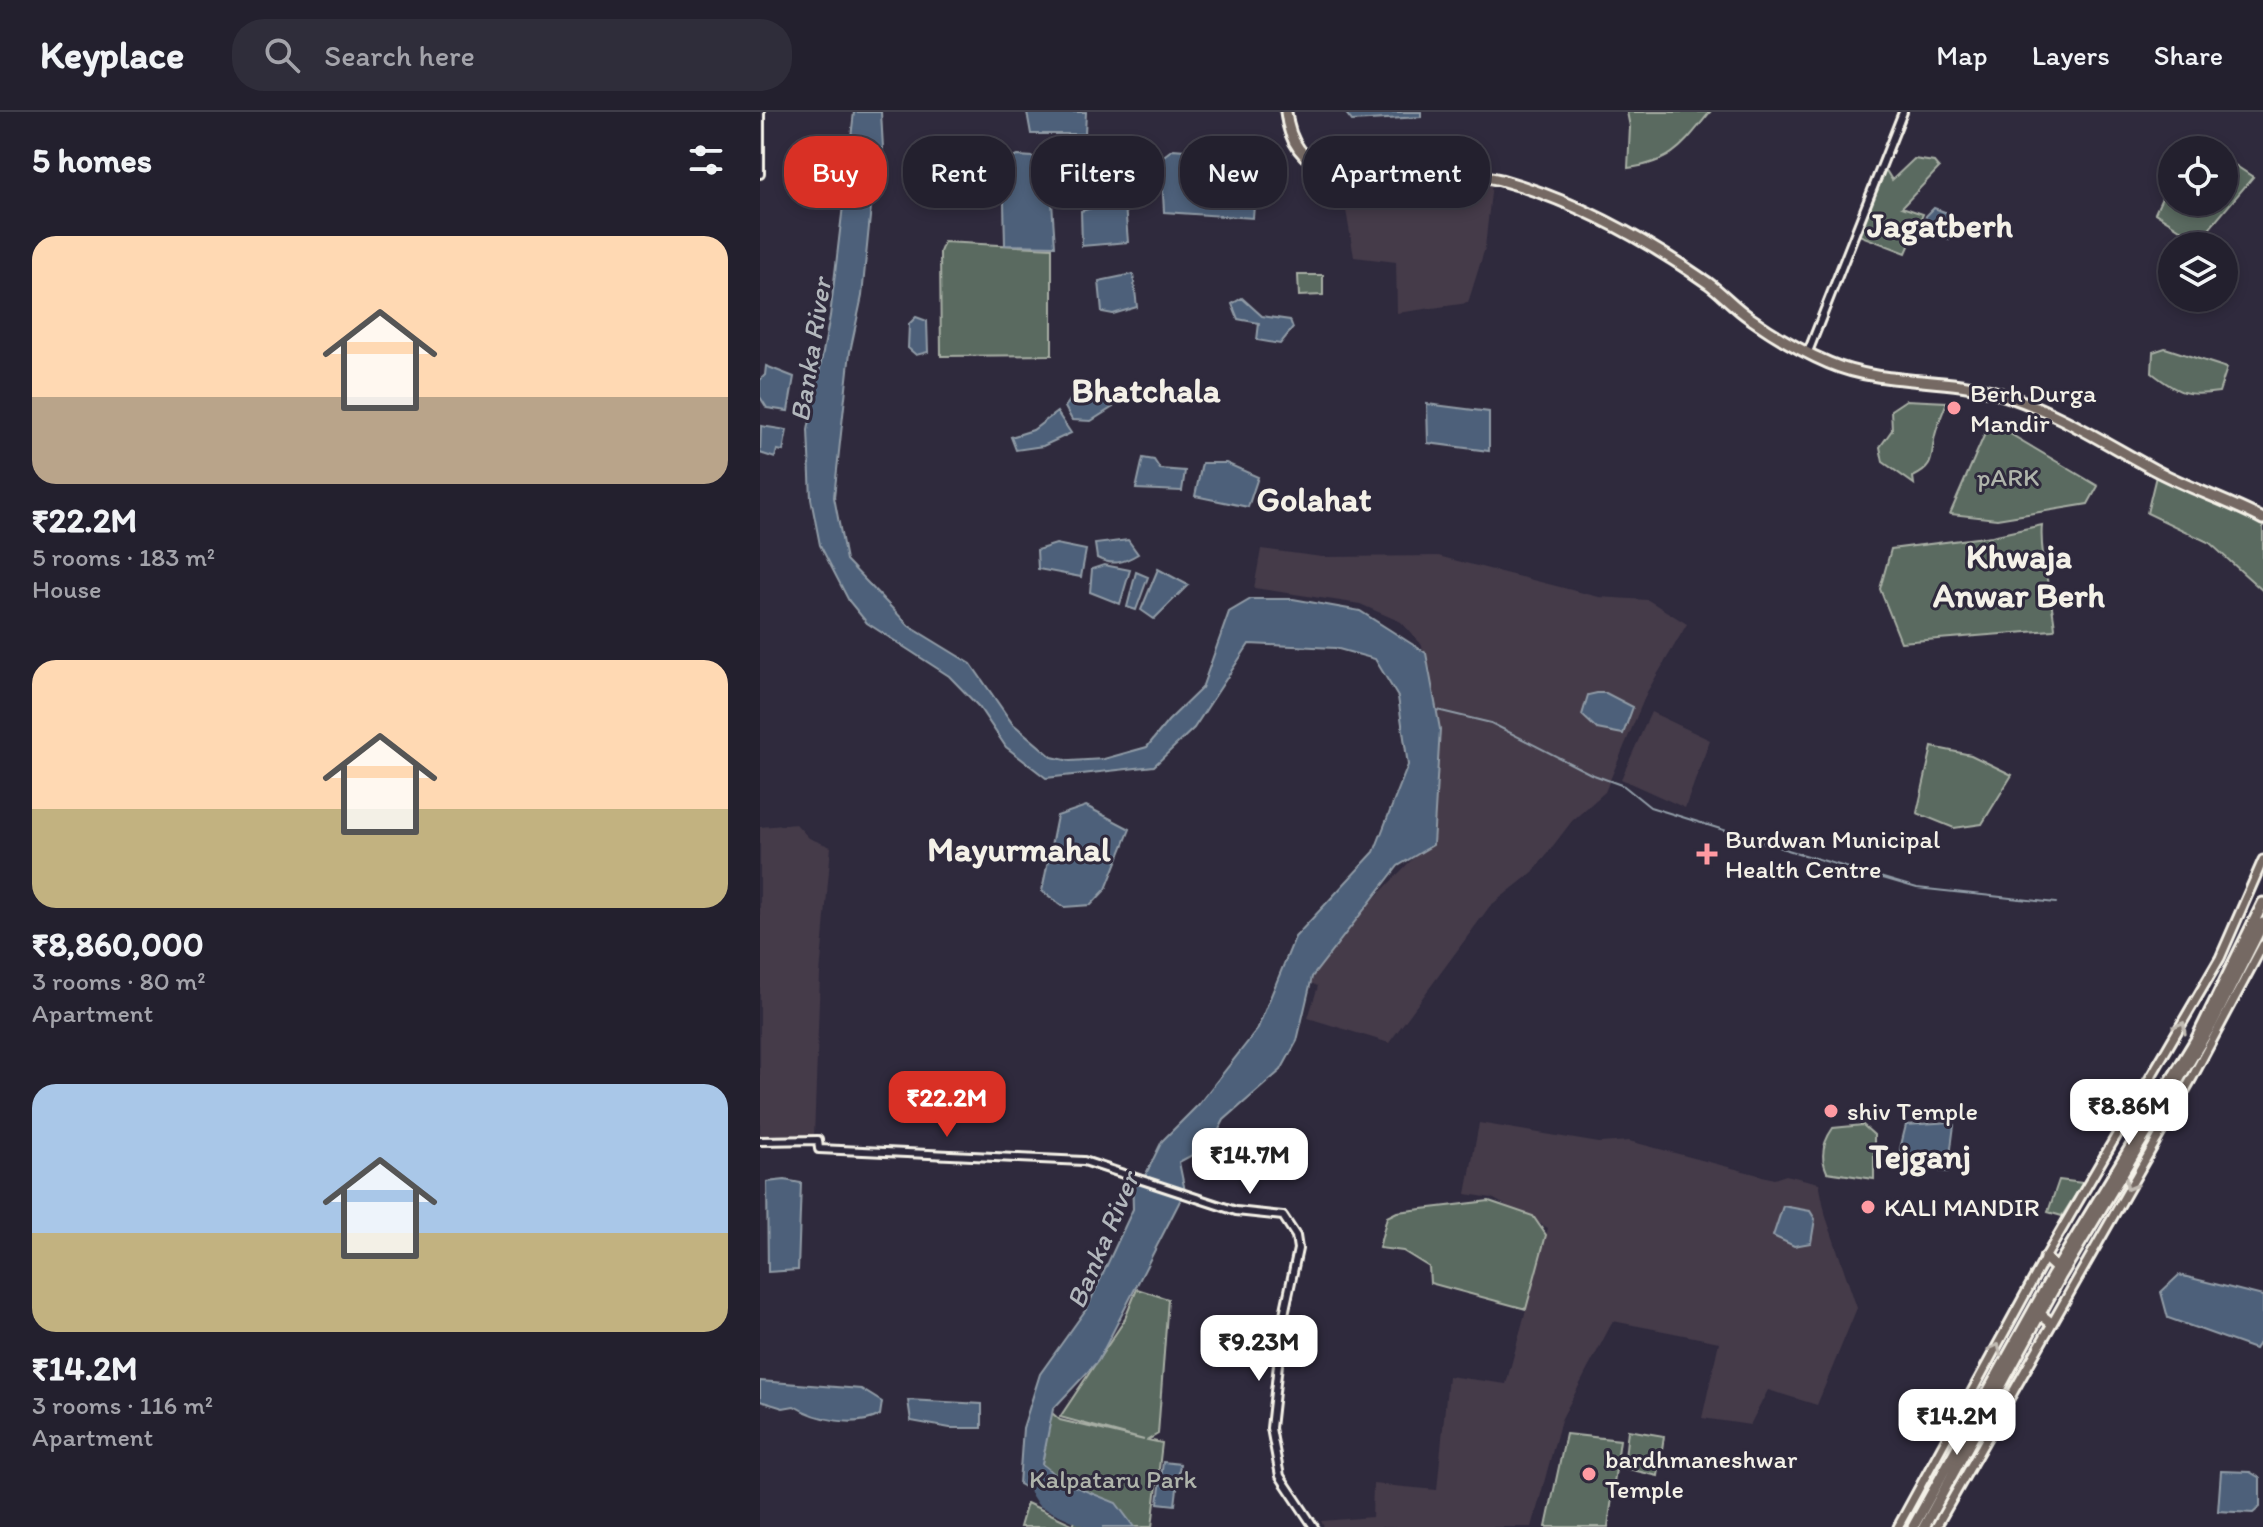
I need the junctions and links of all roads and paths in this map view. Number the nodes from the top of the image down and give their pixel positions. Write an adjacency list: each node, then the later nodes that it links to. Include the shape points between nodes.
1 (760, 112): 4 (street)
2 (1286, 112): 5 (highway, via 1292,143 1313,164 1354,174 1474,174 1542,193 1590,214 1696,275 1752,320)
3 (1903, 112): 5 (street)
4 (760, 174)
5 (1808, 352): 6 (highway, via 1846,369 1986,389 2014,398)
6 (2263, 519)
7 (2263, 860): 12 (main road, one-way to 7, via 2220,958)
8 (2263, 903): 13 (highway, via 2197,1038)
9 (2263, 923): 14 (highway, via 2198,1049)
10 (2263, 945): 15 (main road, one-way to 15)
11 (760, 1141): 16 (street, via 818,1140 819,1149 865,1152 1065,1159 1132,1174 1236,1211 1283,1216 1298,1249 1283,1319 1271,1428 1280,1476)
12 (2045, 1258): 13 (highway); 17 (main road, one-way to 12)
13 (2057, 1269): 18 (highway)
14 (2040, 1314): 15 (highway); 19 (highway)
15 (2050, 1322): 20 (main road)
16 (1314, 1527)
17 (1898, 1527)
18 (1913, 1527)
19 (1924, 1527)
20 (1936, 1527)

